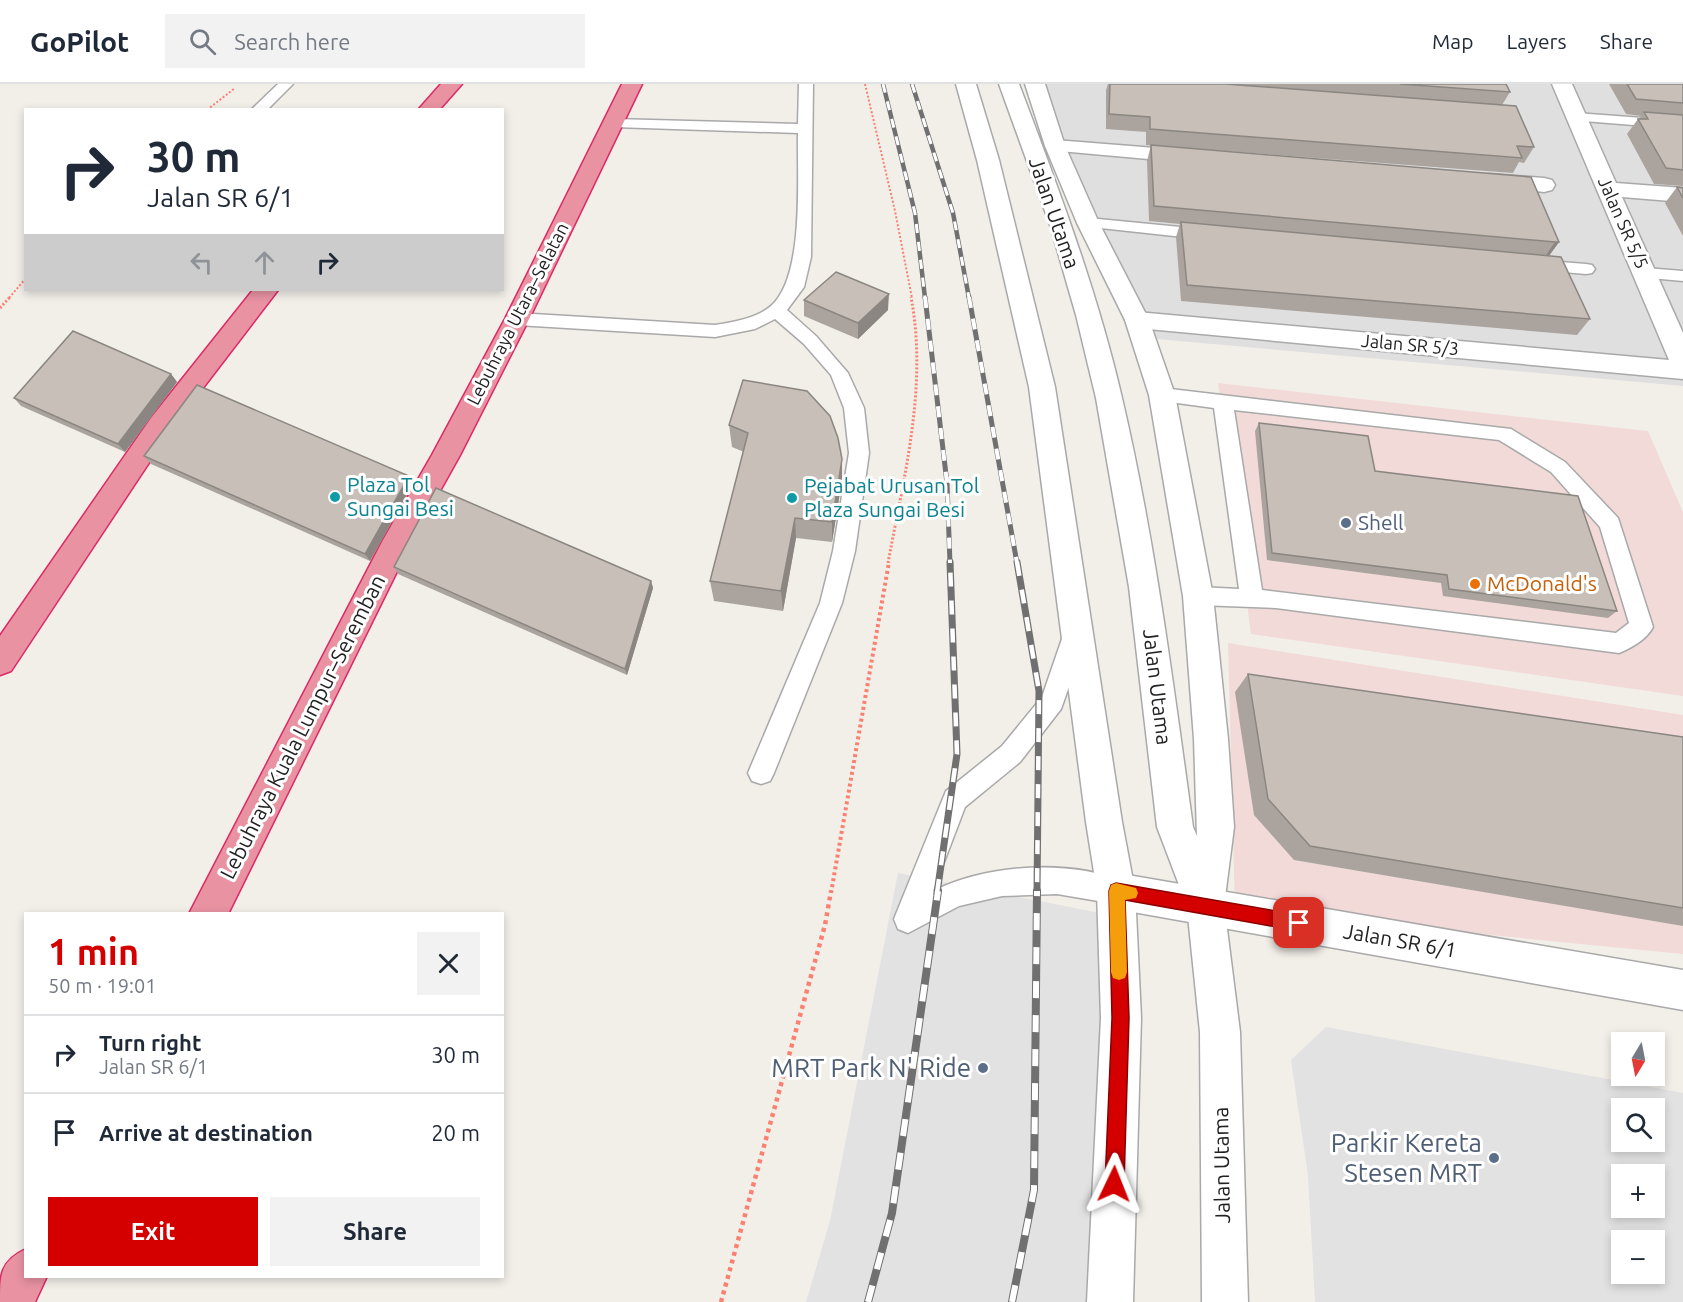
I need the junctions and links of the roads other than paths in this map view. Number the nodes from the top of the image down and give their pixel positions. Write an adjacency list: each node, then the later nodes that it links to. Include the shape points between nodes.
1 (286, 84): 9 (lane)
2 (452, 84): 10 (highway)
3 (632, 84): 12 (highway, Lebuhraya Utara–Selatan)
4 (806, 84): 14 (lane)
5 (966, 84): 38 (street, via 1042,387)
6 (1009, 84): 42 (street, Jalan Utama, via 1061,225 1109,398 1144,588 1175,827)
7 (1035, 84): 15 (street)
8 (1562, 84): 11 (street, Jalan SR 5/5)
9 (260, 108)
10 (431, 108)
11 (1576, 117): 13 (lane); 19 (street, Jalan SR 5/5)
12 (614, 123): 14 (lane); 29 (highway, Lebuhraya Utara–Selatan)
13 (1683, 125)
14 (806, 129): 28 (lane, via 803,257 795,287)
15 (1055, 146): 16 (street); 21 (street)
16 (1210, 158)
17 (1473, 179): 18 (street)
18 (1544, 184)
19 (1608, 189): 20 (street); 25 (street, Jalan SR 5/5)
20 (1683, 195)
21 (1089, 223): 22 (lane); 30 (street)
22 (1226, 236)
23 (1516, 263): 24 (lane)
24 (1586, 269)
25 (1645, 273): 26 (lane); 31 (street, Jalan SR 5/5)
26 (1683, 276)
27 (260, 293): 39 (highway, via 135,463)
28 (777, 311): 29 (lane, via 749,325 715,331); 40 (lane, via 839,373 854,408 859,453 844,551 831,603)
29 (517, 319): 35 (highway, Lebuhraya Utara–Selatan)
30 (1137, 320): 32 (street, Jalan SR 5/3); 33 (street)
31 (1683, 362)
32 (1683, 370)
33 (1162, 395): 34 (lane); 36 (street)
34 (1223, 402): 37 (lane); 37 (lane, via 1504,434 1558,467 1610,524 1642,627 1619,643)
35 (398, 540): 43 (highway, Lebuhraya Kuala Lumpur–Seremban)
36 (1198, 596): 37 (lane); 42 (street, via 1216,827)
37 (1252, 598)
38 (1076, 632): 41 (street); 41 (lane, via 1052,702 1011,754 955,799 908,919 960,892 1022,879 1068,881)
39 (0, 662)
40 (761, 773)
41 (1116, 891): 42 (street, Jalan SR 6/1); 47 (street, via 1121,1018)
42 (1206, 906): 44 (street, Jalan SR 6/1); 48 (street, Jalan Utama, via 1220,1032)
43 (209, 912)
44 (1683, 990)
45 (24, 1276): 46 (highway)
46 (10, 1302)
47 (1110, 1302)
48 (1225, 1302)

